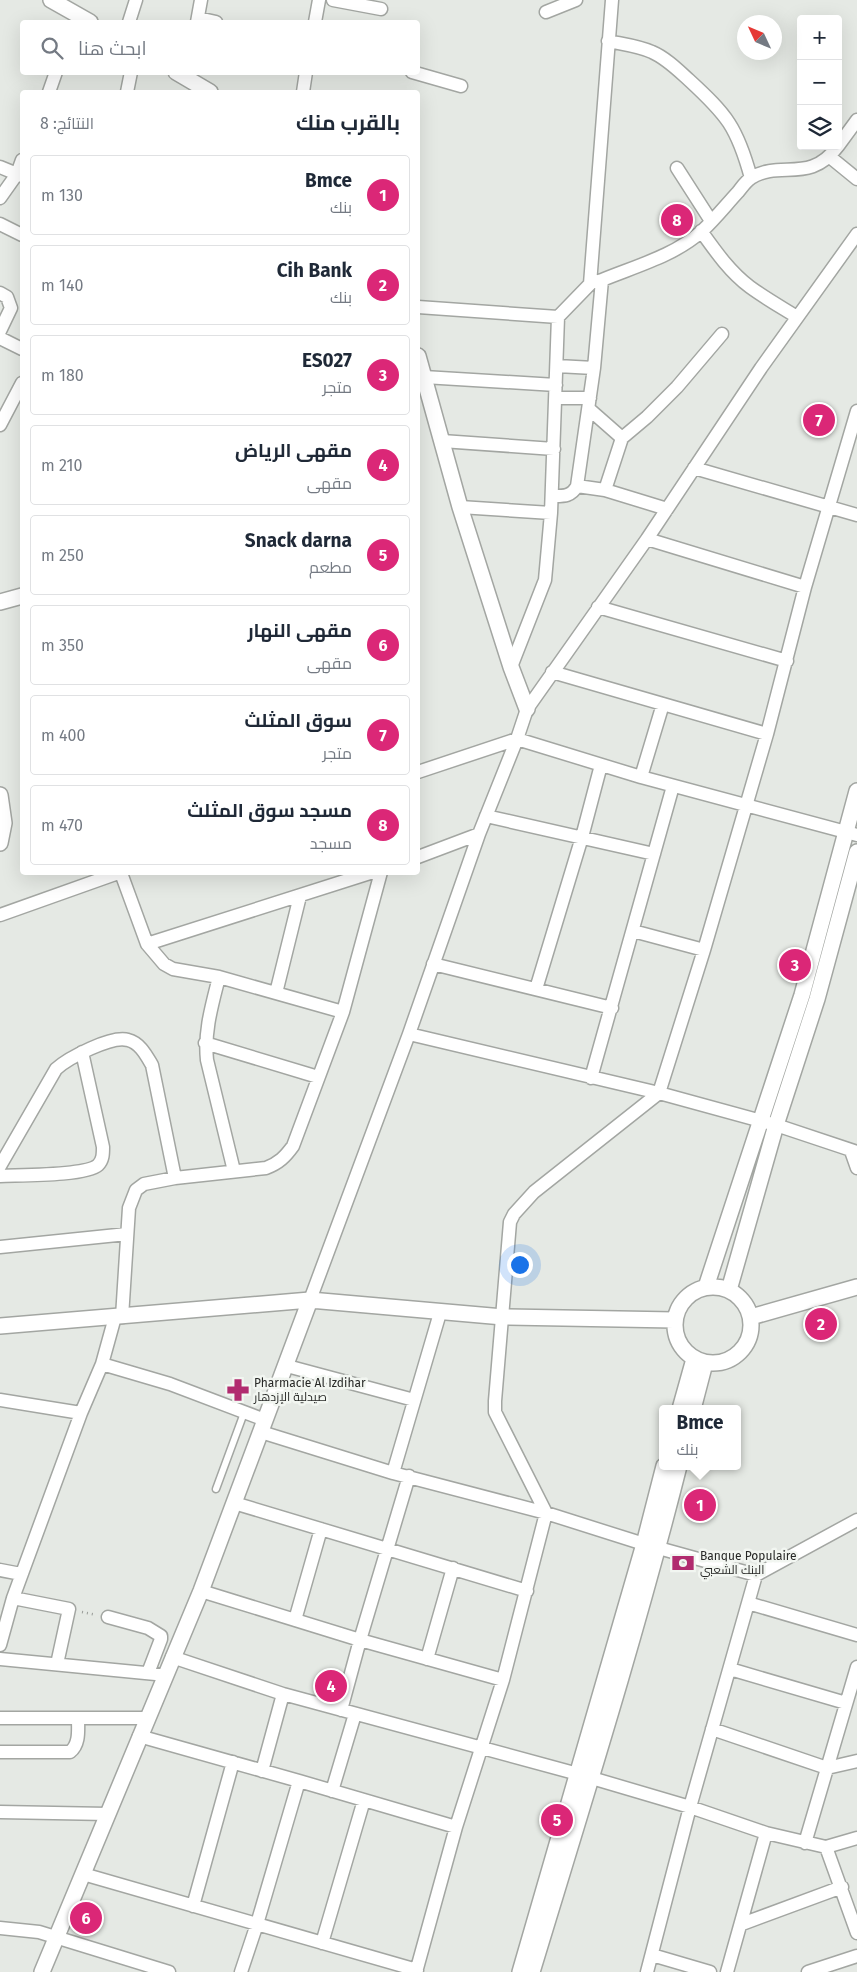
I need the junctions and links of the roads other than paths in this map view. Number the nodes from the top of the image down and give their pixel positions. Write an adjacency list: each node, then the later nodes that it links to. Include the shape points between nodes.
1 (136, 0): 11 (street)
2 (201, 0): 12 (street)
3 (318, 0): 13 (street)
4 (334, 0): 8 (street)
5 (576, 0): 9 (street)
6 (612, 0): 14 (street)
7 (55, 1): 10 (street)
8 (381, 9)
9 (546, 12)
10 (81, 20)
11 (130, 20)
12 (197, 20)
13 (315, 20)
14 (608, 40): 32 (street, via 652,52 706,96 730,123); 40 (street)
15 (420, 74): 20 (street)
16 (55, 75): 21 (street)
17 (130, 75): 22 (street)
18 (182, 75): 23 (street)
19 (305, 75): 24 (street)
20 (461, 86)
21 (50, 90)
22 (127, 90)
23 (204, 90)
24 (302, 90)
25 (857, 120): 26 (street)
26 (842, 141)
27 (835, 150): 28 (street)
28 (830, 157): 32 (street, via 800,171 779,170); 33 (street)
29 (0, 167): 31 (street)
30 (677, 168): 35 (street)
31 (20, 175): 34 (street)
32 (751, 178): 35 (street)
33 (857, 179)
34 (0, 198)
35 (711, 221): 37 (street)
36 (0, 224): 38 (street)
37 (701, 232): 40 (street, via 676,250); 44 (street, via 736,275)
38 (20, 234)
39 (857, 234): 44 (street)
40 (596, 282): 43 (street); 51 (street)
41 (0, 293): 45 (street, via 7,297 10,308)
42 (420, 307): 43 (street)
43 (558, 317): 50 (street)
44 (796, 317): 61 (street)
45 (0, 331)
46 (722, 334): 58 (street, via 677,387)
47 (0, 338): 48 (street)
48 (20, 348)
49 (420, 363): 52 (street)
50 (557, 366): 51 (street); 54 (street)
51 (594, 368): 55 (street)
52 (424, 377): 54 (street); 59 (street)
53 (20, 387): 57 (street)
54 (556, 391): 55 (street); 60 (street)
55 (589, 403): 58 (street); 62 (street)
56 (857, 411): 66 (street)
57 (0, 425)
58 (622, 438): 63 (street)
59 (442, 441): 60 (street); 65 (street)
60 (554, 449): 64 (street)
61 (694, 468): 66 (street); 67 (street)
62 (577, 486): 63 (street); 64 (street, via 567,496)
63 (605, 490): 67 (street)
64 (552, 496): 68 (street)
65 (460, 507): 68 (street); 76 (street)
66 (829, 508): 69 (street); 71 (street)
67 (667, 509): 70 (street)
68 (551, 514): 76 (street, via 545,580)
69 (857, 515)
70 (647, 538): 71 (street); 74 (street)
71 (805, 587): 75 (street)
72 (20, 597): 73 (street)
73 (0, 602)
74 (598, 607): 75 (street); 77 (street)
75 (786, 661): 80 (street)
76 (511, 667): 79 (street)
77 (552, 672): 78 (street); 79 (street)
78 (663, 704): 80 (street); 84 (street)
79 (527, 709): 81 (street)
80 (767, 734): 88 (street)
81 (517, 739): 82 (street); 83 (street); 89 (street)
82 (601, 765): 84 (street); 92 (street)
83 (420, 771)
84 (641, 776): 85 (street)
85 (673, 786): 88 (street); 95 (street)
86 (857, 791): 90 (street)
87 (0, 795): 93 (street, via 4,823)
88 (746, 805): 90 (street); 105 (street)
89 (486, 816): 91 (street); 92 (street)
90 (851, 833): 118 (street)
91 (479, 834): 96 (street); 106 (street)
92 (582, 837): 95 (street); 108 (street)
93 (0, 843)
94 (857, 852): 119 (street, via 817,999)
95 (654, 854): 103 (street)
96 (420, 856)
97 (115, 875): 102 (street)
98 (122, 875): 104 (street)
99 (364, 875): 101 (street)
100 (380, 875): 111 (street)
101 (300, 896): 104 (street); 109 (street)
102 (0, 915)
103 (633, 931): 105 (street); 110 (street)
104 (147, 944): 107 (street, via 157,958 173,969)
105 (704, 950): 117 (street)
106 (433, 964): 108 (street); 112 (street)
107 (218, 977): 109 (street); 113 (street)
108 (536, 989): 110 (street)
109 (276, 993): 111 (street)
110 (612, 1008): 116 (street)
111 (343, 1012): 115 (street)
112 (410, 1034): 116 (street); 131 (street)
113 (205, 1043): 115 (street); 123 (street)
114 (82, 1052): 121 (street, via 56,1069); 124 (street, via 103,1147 99,1165 92,1170 77,1172); 125 (street, via 117,1040 128,1040 144,1051 152,1065)
115 (318, 1077): 123 (street, via 293,1146 286,1156 266,1168)
116 (591, 1078): 117 (street)
117 (659, 1093): 118 (street); 134 (street, via 534,1192 514,1214 508,1234)
118 (761, 1122): 119 (street); 128 (street)
119 (776, 1126): 120 (street); 130 (street)
120 (854, 1152): 122 (street)
121 (0, 1166)
122 (857, 1168)
123 (234, 1171): 125 (street)
124 (0, 1176)
125 (176, 1178): 126 (street, via 144,1184 136,1190 129,1208)
126 (126, 1234): 127 (street); 133 (street)
127 (0, 1247)
128 (706, 1287): 130 (street); 136 (street, via 685,1298)
129 (857, 1287): 135 (street)
130 (730, 1290): 135 (street, via 746,1306)
131 (310, 1300): 132 (street); 133 (street); 140 (street)
132 (440, 1313): 134 (street); 142 (street)
133 (119, 1317): 137 (street); 139 (street)
134 (503, 1317): 136 (street); 154 (street, via 495,1412)
135 (750, 1317): 138 (street, via 748,1342 740,1353 718,1364)
136 (674, 1320): 138 (street, via 678,1343 684,1352)
137 (0, 1326)
138 (699, 1361): 143 (street); 144 (street)
139 (102, 1364): 145 (street, via 170,1384); 146 (street)
140 (287, 1366): 142 (street); 147 (street)
141 (0, 1400): 146 (street)
142 (414, 1400): 150 (street)
143 (682, 1405)
144 (694, 1405)
145 (244, 1412): 147 (street); 152 (lane)
146 (81, 1413): 161 (street)
147 (263, 1426): 150 (street); 153 (street)
148 (663, 1470): 157 (street)
149 (678, 1470): 157 (street)
150 (392, 1473): 151 (street)
151 (408, 1476): 154 (street); 158 (street)
152 (216, 1488)
153 (234, 1503): 156 (street); 163 (street)
154 (546, 1513): 157 (street); 164 (street)
155 (857, 1520): 162 (street)
156 (320, 1529): 158 (street); 168 (street)
157 (651, 1545): 162 (street); 197 (street)
158 (388, 1549): 159 (street); 171 (street)
159 (453, 1568): 164 (street); 175 (street)
160 (0, 1570): 161 (street)
161 (21, 1574): 165 (street)
162 (756, 1575): 166 (street)
163 (200, 1590): 168 (street); 173 (street)
164 (527, 1590): 181 (street)
165 (13, 1598): 169 (street); 176 (street, via 69,1609)
166 (748, 1603): 170 (street); 178 (street)
167 (108, 1617): 179 (street, via 148,1628 161,1636)
168 (296, 1620): 171 (street)
169 (2, 1625): 172 (street)
170 (857, 1635)
171 (360, 1640): 175 (street); 184 (street)
172 (0, 1645)
173 (172, 1657): 180 (street); 182 (street)
174 (0, 1659): 176 (street)
175 (428, 1659): 181 (street)
176 (57, 1664): 179 (street)
177 (857, 1667): 183 (street)
178 (730, 1669): 183 (street); 189 (street)
179 (148, 1673): 180 (street)
180 (166, 1675): 188 (street)
181 (503, 1680): 191 (street)
182 (283, 1694): 184 (street); 196 (street)
183 (846, 1703): 195 (street)
184 (340, 1710): 185 (street)
185 (355, 1714): 191 (street); 199 (street)
186 (0, 1718): 187 (street)
187 (78, 1718): 188 (street); 192 (street, via 78,1739 70,1752)
188 (146, 1718): 190 (street)
189 (712, 1730): 195 (street); 201 (street)
190 (139, 1736): 194 (street); 203 (street)
191 (482, 1749): 197 (street); 204 (street)
192 (0, 1752)
193 (857, 1761): 195 (street)
194 (233, 1762): 196 (street); 211 (street)
195 (827, 1768): 207 (street)
196 (262, 1770): 198 (street)
197 (585, 1776): 201 (street); 224 (street); 225 (street)
198 (299, 1781): 199 (street); 212 (street)
199 (332, 1791): 200 (street)
200 (364, 1800): 204 (street); 217 (street)
201 (690, 1807): 205 (street); 218 (street)
202 (0, 1812): 203 (street)
203 (108, 1814): 209 (street)
204 (456, 1827): 220 (street)
205 (766, 1832): 207 (street); 213 (street)
206 (857, 1838): 208 (street)
207 (805, 1843): 208 (street)
208 (826, 1847): 210 (street)
209 (83, 1874): 211 (street); 216 (street)
210 (842, 1887): 213 (street); 215 (street)
211 (193, 1906): 212 (street)
212 (257, 1924): 217 (street); 223 (street)
213 (742, 1924): 228 (street)
214 (0, 1928): 216 (street, via 29,1930)
215 (857, 1933)
216 (57, 1938): 221 (street); 222 (street)
217 (322, 1944): 220 (street)
218 (652, 1955): 226 (street); 227 (street)
219 (857, 1956): 229 (street)
220 (417, 1971)
221 (42, 1972)
222 (169, 1972)
223 (241, 1972)
224 (520, 1972)
225 (532, 1972)
226 (647, 1972)
227 (710, 1972)
228 (727, 1972)
229 (808, 1972)

